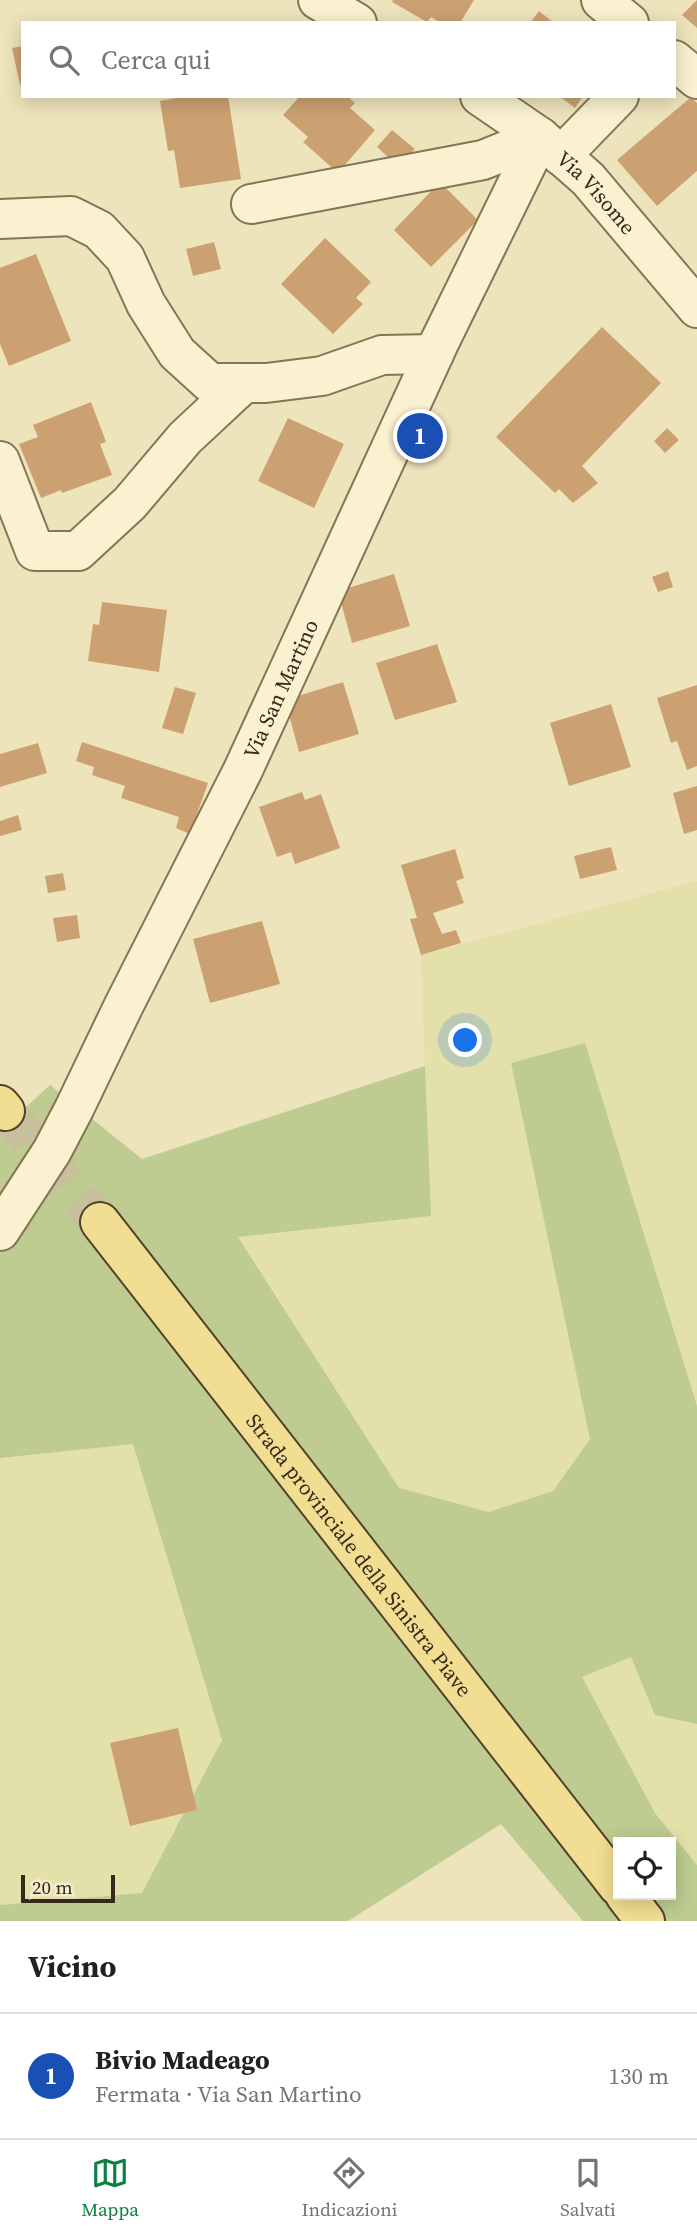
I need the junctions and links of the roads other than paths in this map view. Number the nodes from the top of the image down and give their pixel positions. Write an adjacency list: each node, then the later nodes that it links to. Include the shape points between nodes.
1 (318, 0): 3 (street)
2 (601, 0): 4 (street)
3 (354, 21)
4 (627, 21)
5 (676, 62): 6 (street)
6 (697, 79)
7 (483, 98): 9 (street, Via Visome)
8 (616, 98): 9 (street)
9 (550, 147): 10 (street); 12 (street, Via Visome, via 588,179); 13 (street, Via San Martino)
10 (251, 204)
11 (0, 219): 14 (street, via 71,216 99,230 125,258 146,304 177,353 210,383)
12 (697, 308)
13 (434, 354): 14 (street, via 382,355 322,376); 17 (street, Via San Martino, via 243,770 52,1151)
14 (244, 383): 15 (street, via 78,551 36,551)
15 (0, 461)
16 (100, 1222): 18 (main road, Strada provinciale della Sinistra Piave)
17 (0, 1231)
18 (613, 1880)
19 (629, 1900): 20 (main road)
20 (645, 1921)

